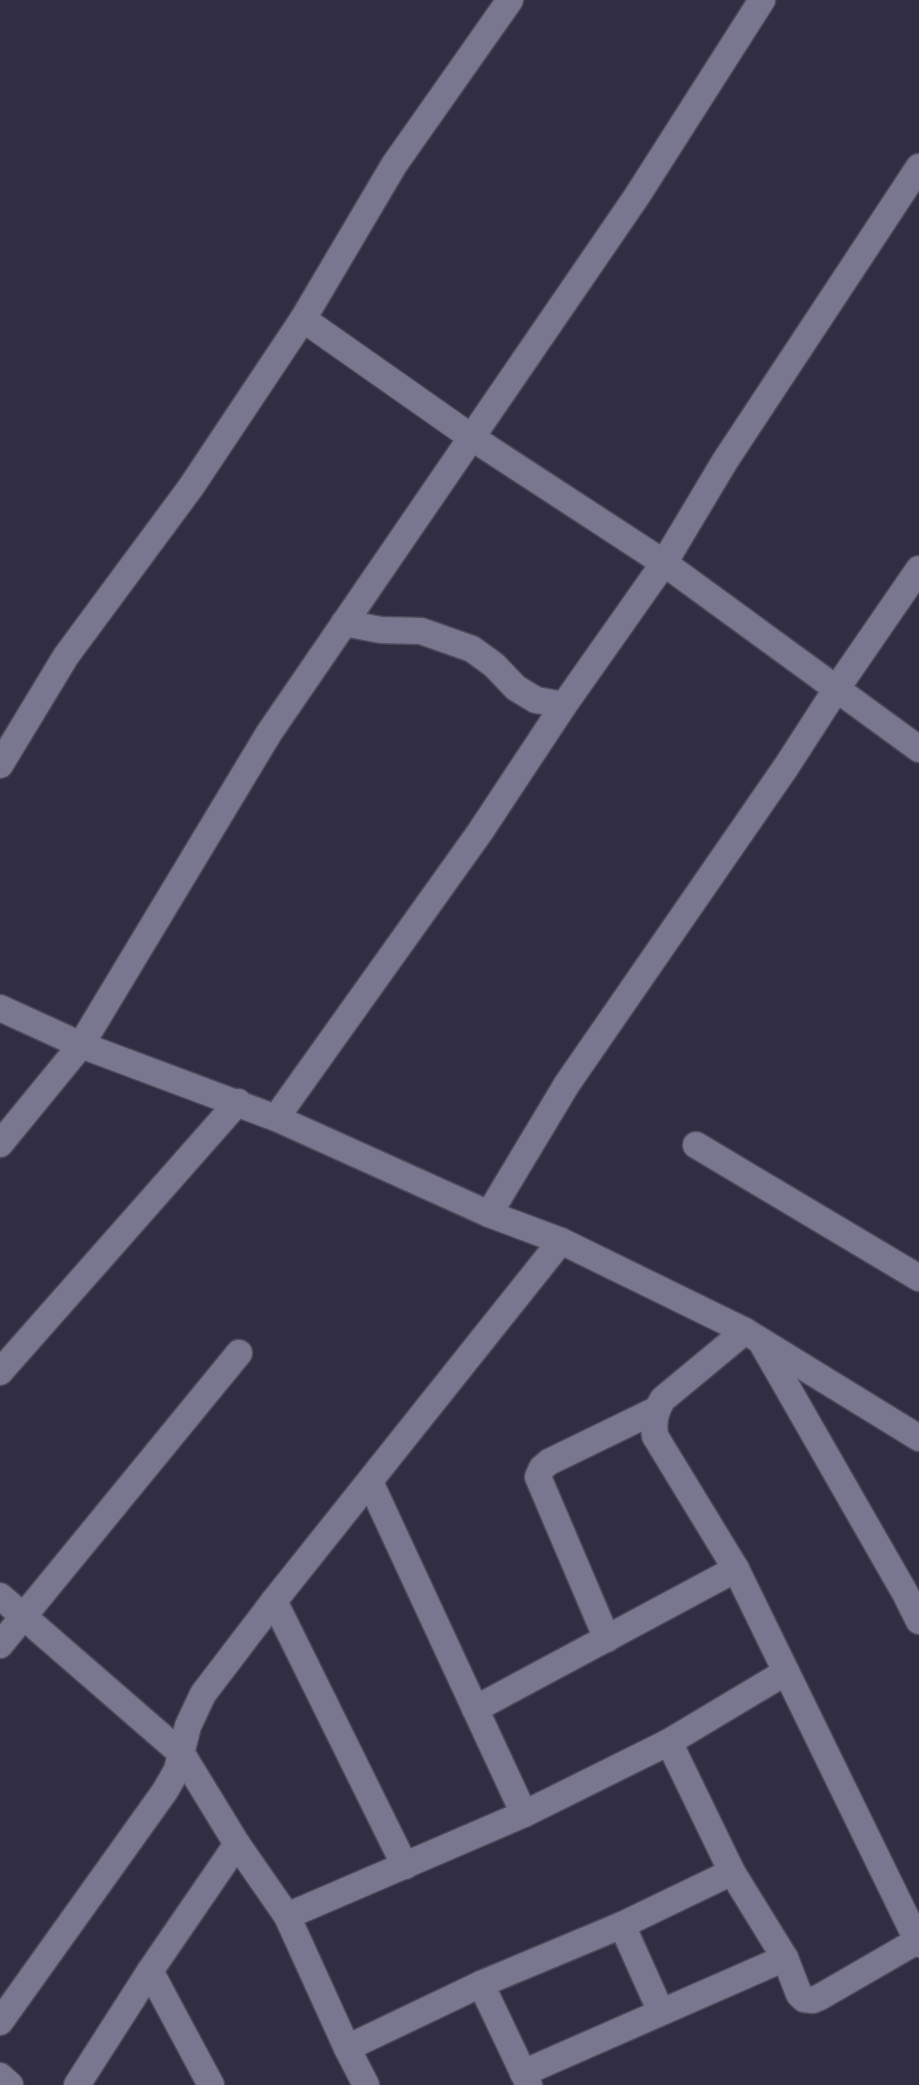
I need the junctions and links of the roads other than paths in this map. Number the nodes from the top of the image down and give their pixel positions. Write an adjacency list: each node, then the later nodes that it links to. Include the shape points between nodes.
1 (510, 0): 4 (street, via 394,165)
2 (762, 0): 5 (street, via 637,196)
3 (919, 167): 6 (street, via 725,461)
4 (303, 319): 5 (street); 12 (street, via 191,486 66,656)
5 (471, 437): 6 (street); 8 (street)
6 (664, 563): 9 (street); 10 (street)
7 (919, 569): 9 (street)
8 (344, 624): 10 (street, via 381,630 421,631 472,649 494,665 516,688 536,700); 14 (street, via 268,733)
9 (837, 688): 11 (street); 19 (street, via 567,1084)
10 (564, 705): 16 (street, via 480,832)
11 (919, 749)
12 (0, 765)
13 (0, 1008): 14 (street)
14 (81, 1045): 15 (street); 17 (street)
15 (238, 1102): 16 (street); 24 (street)
16 (276, 1118): 19 (street)
17 (0, 1144)
18 (696, 1145): 21 (street)
19 (489, 1214): 20 (street)
20 (560, 1241): 22 (street); 27 (street)
21 (919, 1278)
22 (754, 1337): 25 (street, via 663,1399); 26 (street); 32 (street)
23 (239, 1353): 31 (street)
24 (0, 1372)
25 (656, 1410): 28 (street, via 655,1436); 33 (street, via 549,1462 538,1477)
26 (919, 1438)
27 (370, 1482): 30 (street); 36 (street)
28 (736, 1569): 33 (street); 35 (street)
29 (0, 1596): 31 (street)
30 (274, 1601): 38 (street, via 203,1694 188,1726); 41 (street)
31 (24, 1616): 34 (street); 38 (street)
32 (919, 1621)
33 (607, 1638): 36 (street)
34 (0, 1645)
35 (786, 1672): 37 (street); 45 (street)
36 (475, 1709): 39 (street)
37 (669, 1742): 39 (street); 42 (street)
38 (182, 1754): 40 (street); 50 (street, via 165,1791)
39 (524, 1814): 41 (street)
40 (237, 1844): 43 (street); 47 (street)
41 (404, 1866): 43 (street)
42 (732, 1872): 44 (street); 46 (street)
43 (287, 1916): 51 (street)
44 (622, 1925): 48 (street); 49 (street)
45 (918, 1942): 46 (street, via 813,2000 799,1994)
46 (785, 1958): 49 (street)
47 (150, 1971): 55 (street); 56 (street)
48 (481, 1984): 51 (street); 53 (street)
49 (661, 2012): 53 (street)
50 (0, 2022)
51 (347, 2048): 57 (street)
52 (0, 2076): 54 (street)
53 (526, 2079)
54 (10, 2085)
55 (77, 2085)
56 (211, 2085)
57 (366, 2085)

